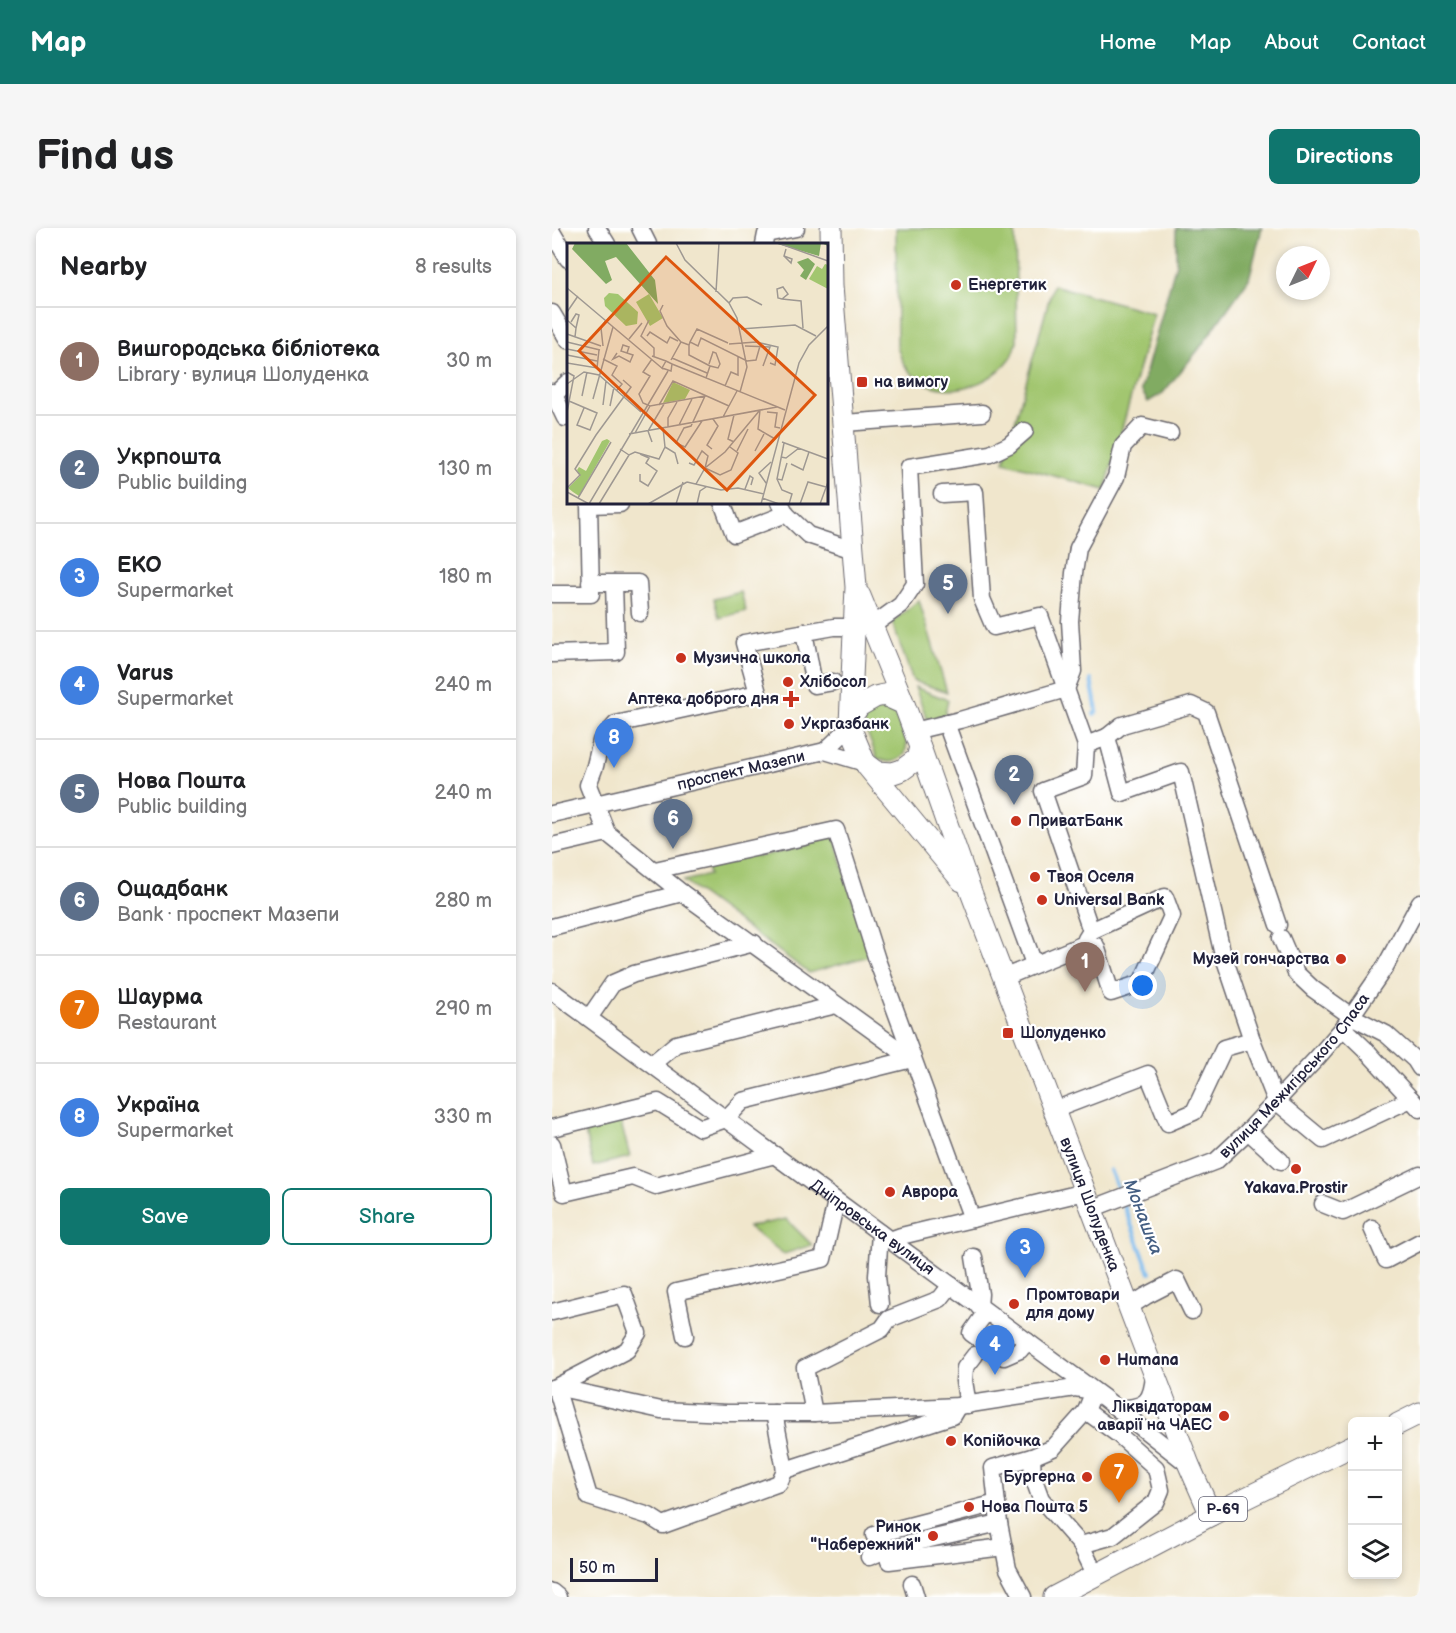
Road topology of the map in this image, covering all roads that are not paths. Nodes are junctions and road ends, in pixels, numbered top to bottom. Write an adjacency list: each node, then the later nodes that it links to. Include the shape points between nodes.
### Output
1 (597, 228): 6 (street)
2 (640, 228): 7 (street)
3 (796, 228): 8 (street, via 766,234)
4 (831, 228): 10 (main road)
5 (552, 232): 9 (street)
6 (606, 243)
7 (648, 243)
8 (764, 243)
9 (567, 257)
10 (829, 286): 17 (main road)
11 (552, 313): 12 (street)
12 (567, 338)
13 (567, 383): 14 (street)
14 (553, 393): 16 (street)
15 (982, 413): 17 (street)
16 (562, 420)
17 (844, 423): 24 (main road)
18 (1025, 431): 29 (street, via 990,454 909,467 915,584 901,605)
19 (1170, 433): 33 (street, via 1142,426 1123,446 1116,477 1078,548 1070,621 1072,671)
20 (942, 494): 33 (street, via 975,492 982,599 994,627 1040,616)
21 (620, 504): 25 (street, via 589,506)
22 (723, 504): 23 (street, via 734,534)
23 (783, 508): 24 (street, via 808,535)
24 (852, 550): 29 (main road)
25 (590, 583): 26 (street); 27 (street, via 591,594)
26 (614, 583): 28 (street, via 638,583); 31 (street, via 616,652)
27 (552, 594)
28 (640, 613)
29 (864, 627): 30 (street); 34 (main road); 36 (main road)
30 (804, 632): 32 (street, via 814,685); 42 (street, via 744,643 758,693 616,724 601,741 588,784)
31 (552, 654)
32 (833, 682)
33 (1066, 688): 35 (street); 39 (street)
34 (904, 704): 36 (main road, via 884,695 875,697 859,706); 38 (main road)
35 (946, 723): 38 (street); 54 (street)
36 (850, 725): 40 (street, проспект Мазепи); 41 (main road)
37 (1107, 737): 39 (street); 59 (street, via 1122,725 1191,705 1206,712 1296,973); 60 (street, via 1122,794 1181,772 1222,951)
38 (917, 739): 41 (main road, via 917,759 902,770 877,772); 47 (main road, вулиця Шолуденка)
39 (1086, 745): 52 (street, via 1084,776 1043,791)
40 (825, 752): 41 (street, проспект Мазепи); 42 (street, проспект Мазепи)
41 (866, 764): 47 (main road, вулиця Шолуденка)
42 (595, 804): 43 (street, проспект Мазепи); 44 (street)
43 (552, 814)
44 (607, 833): 45 (street); 46 (street)
45 (552, 846)
46 (655, 870): 48 (street); 61 (street, via 836,830)
47 (971, 892): 55 (main road, вулиця Шолуденка)
48 (681, 893): 51 (street); 53 (street)
49 (1420, 902): 50 (street, вулиця Межигірського Спаса)
50 (1414, 925): 59 (street, вулиця Межигірського Спаса)
51 (552, 927)
52 (1087, 938): 52 (street, via 1096,946 1111,993 1141,983 1172,916 1165,897); 54 (street)
53 (754, 943): 57 (street); 58 (street, via 624,978 613,983)
54 (1034, 964): 55 (street)
55 (1003, 978): 66 (main road, вулиця Шолуденка)
56 (554, 997): 58 (street, Дніпровська вулиця)
57 (836, 1005): 61 (street); 62 (street, via 676,1044)
58 (589, 1018): 62 (street, Дніпровська вулиця)
59 (1347, 1022): 63 (street, via 1386,1034); 64 (street, вулиця Межигірського Спаса); 65 (street, via 1366,1050)
60 (1252, 1040): 64 (street); 66 (street, via 1224,1048 1194,1112 1168,1123 1148,1074)
61 (912, 1059): 67 (street, via 743,1101); 77 (street)
62 (652, 1064): 67 (street, Дніпровська вулиця)
63 (1420, 1068)
64 (1276, 1101): 65 (street, via 1323,1140); 69 (street, вулиця Межигірського Спаса)
65 (1415, 1104)
66 (1054, 1110): 74 (main road, вулиця Шолуденка)
67 (726, 1119): 68 (street, via 700,1128 658,1102); 71 (street, Дніпровська вулиця)
68 (552, 1128)
69 (1248, 1131): 72 (street); 74 (street, вулиця Межигірського Спаса, via 1216,1161 1118,1198)
70 (552, 1143): 71 (street, via 564,1193 633,1177 656,1186)
71 (775, 1155): 75 (street, Дніпровська вулиця)
72 (1281, 1161)
73 (1420, 1175): 76 (street, via 1343,1212)
74 (1088, 1200): 77 (street, вулиця Межигірського Спаса); 84 (main road, вулиця Шолуденка)
75 (837, 1201): 79 (street, Дніпровська вулиця); 89 (street, via 823,1259 676,1292)
76 (1323, 1204)
77 (972, 1219): 79 (street, вулиця Межигірського Спаса)
78 (1372, 1228): 80 (street, via 1386,1260)
79 (885, 1237): 82 (street, Дніпровська вулиця); 83 (street, via 877,1276)
80 (1420, 1242)
81 (975, 1257): 85 (street)
82 (951, 1285): 85 (street, Дніпровська вулиця); 100 (street, via 940,1299 889,1319 882,1329 805,1368)
83 (880, 1304)
84 (1129, 1307): 86 (street, via 1177,1280); 93 (main road, вулиця Шолуденка)
85 (983, 1309): 88 (street); 90 (street, Дніпровська вулиця)
86 (1192, 1311)
87 (552, 1312): 94 (street, via 624,1294 638,1333 627,1350)
88 (971, 1333): 91 (street); 92 (street)
89 (685, 1336)
90 (1027, 1341): 91 (street, via 1020,1350 1004,1357); 95 (street, Дніпровська вулиця)
91 (997, 1352): 92 (street)
92 (975, 1355): 96 (street, via 965,1368)
93 (1154, 1374): 97 (street, via 1153,1393 1145,1404); 105 (main road, вулиця Шолуденка)
94 (554, 1387): 99 (street, via 662,1410); 106 (street, via 589,1497 648,1516 663,1525 779,1484)
95 (1094, 1391): 96 (street, via 1075,1388); 97 (street, Дніпровська вулиця); 98 (street)
96 (963, 1405): 100 (street); 106 (street, via 952,1416)
97 (1118, 1409): 105 (street, Дніпровська вулиця)
98 (1086, 1411): 104 (street, via 1053,1448); 111 (street, via 1156,1468 1161,1490 1156,1502 1113,1536)
99 (774, 1413): 100 (street); 106 (street)
100 (814, 1413)
101 (1420, 1413): 102 (main road)
102 (1402, 1422)
103 (1348, 1448): 108 (main road, Р-69)
104 (1032, 1457): 107 (street, via 993,1468); 111 (street, via 1033,1477 1041,1499)
105 (1189, 1465): 108 (main road, вулиця Шолуденка)
106 (785, 1470)
107 (997, 1503): 109 (street); 110 (street)
108 (1211, 1515): 115 (main road, Р-69)
109 (999, 1523): 112 (street); 113 (street)
110 (874, 1535)
111 (1082, 1545): 115 (street)
112 (1004, 1547): 113 (street, via 889,1561); 118 (street, via 1008,1569)
113 (887, 1550): 114 (street)
114 (869, 1557)
115 (1096, 1576): 119 (main road, Р-69)
116 (552, 1592): 117 (street)
117 (558, 1597)
118 (1023, 1597)
119 (1054, 1597)

